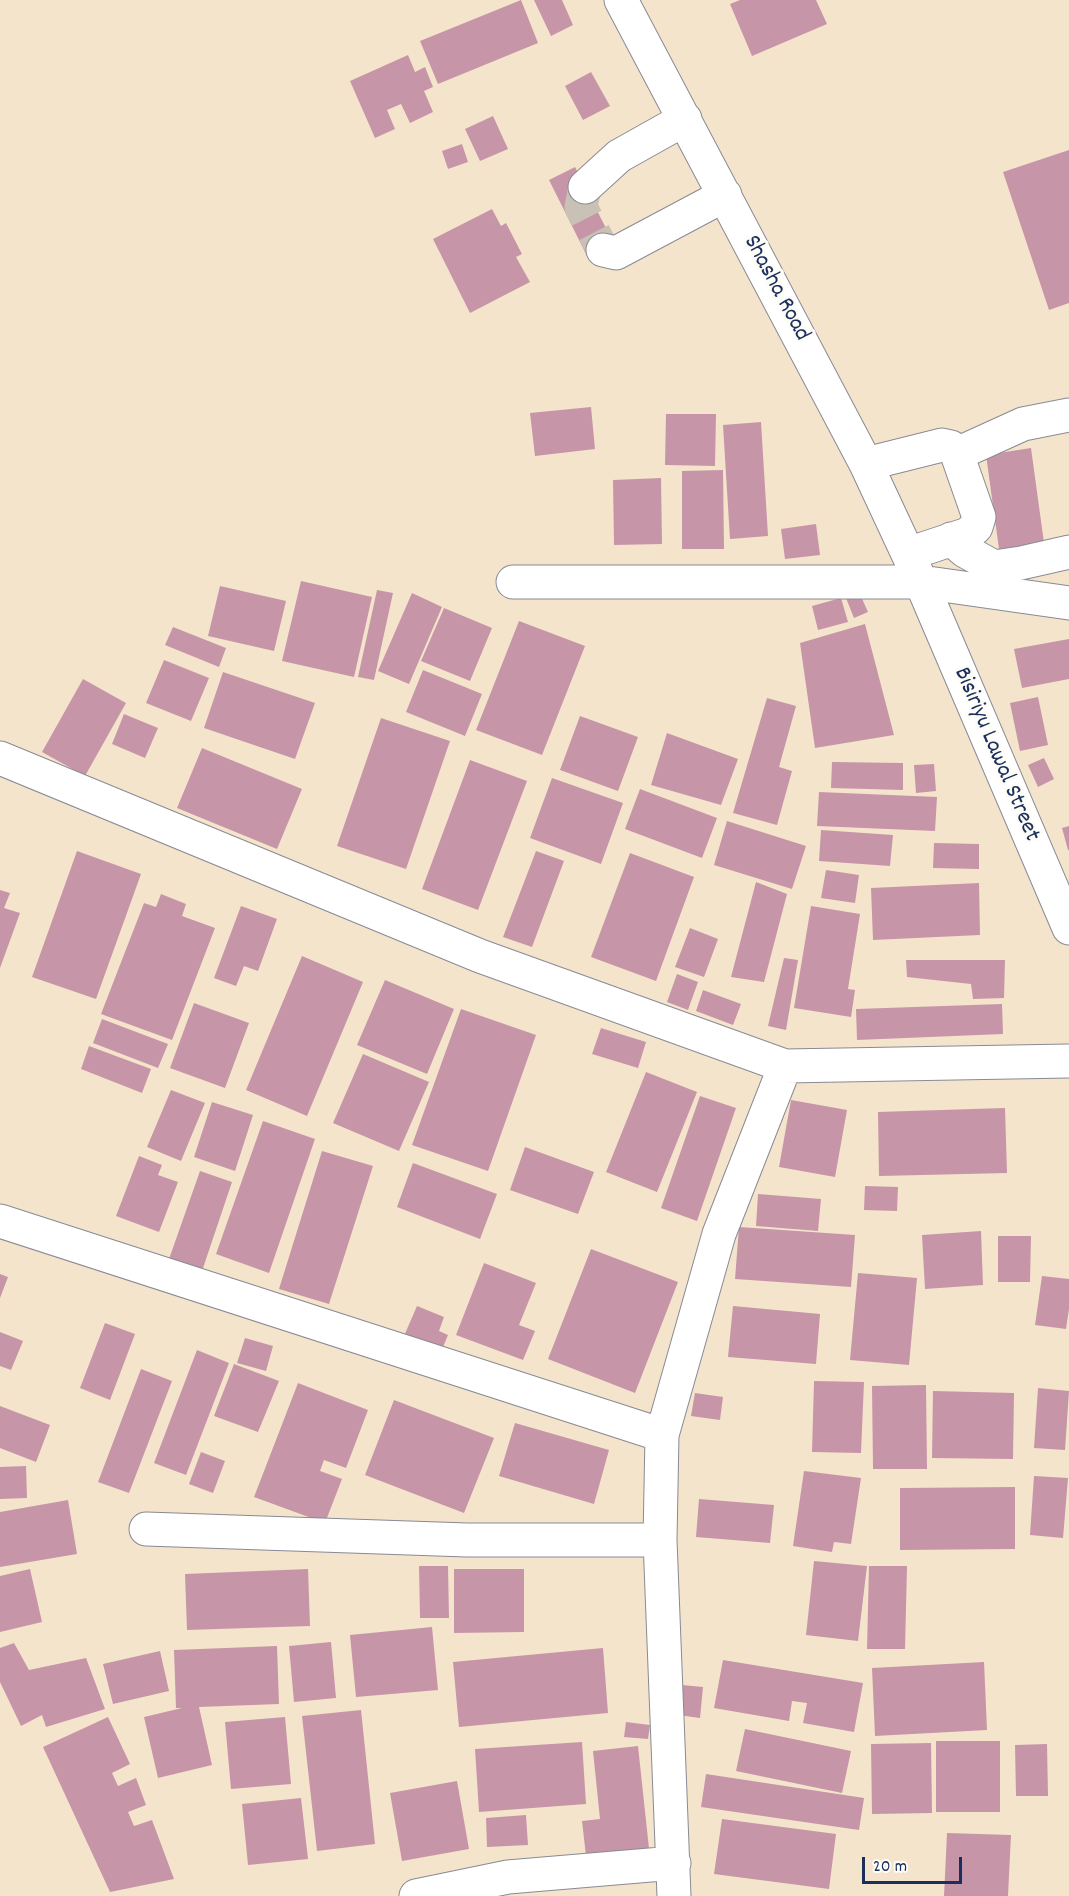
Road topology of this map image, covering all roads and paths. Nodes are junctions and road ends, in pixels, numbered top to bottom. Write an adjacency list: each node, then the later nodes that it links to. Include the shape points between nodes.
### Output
1 (621, 0): 2 (street, Shasha Road)
2 (684, 119): 3 (street, via 619,156); 4 (street, Shasha Road)
3 (585, 187)
4 (725, 195): 5 (street, via 616,253); 8 (street, Shasha Road)
5 (603, 250)
6 (1069, 415): 7 (street, via 1023,424)
7 (957, 454): 8 (street, via 942,445); 9 (street, via 979,517 968,534)
8 (866, 464): 11 (street, Shasha Road)
9 (951, 539): 10 (street, via 994,567); 11 (street)
10 (1069, 552)
11 (915, 568): 12 (street); 13 (street); 15 (street, Bisiriyu Lawal Street)
12 (513, 582)
13 (1069, 603)
14 (0, 758): 17 (street, via 480,956)
15 (1069, 928)
16 (1069, 1061): 17 (street)
17 (785, 1066): 19 (street, via 719,1234)
18 (0, 1221): 19 (street)
19 (662, 1435): 21 (street)
20 (146, 1529): 21 (street, via 467,1540)
21 (660, 1540): 22 (street)
22 (674, 1863): 23 (street, via 508,1877); 24 (street)
23 (416, 1896)
24 (674, 1896)

